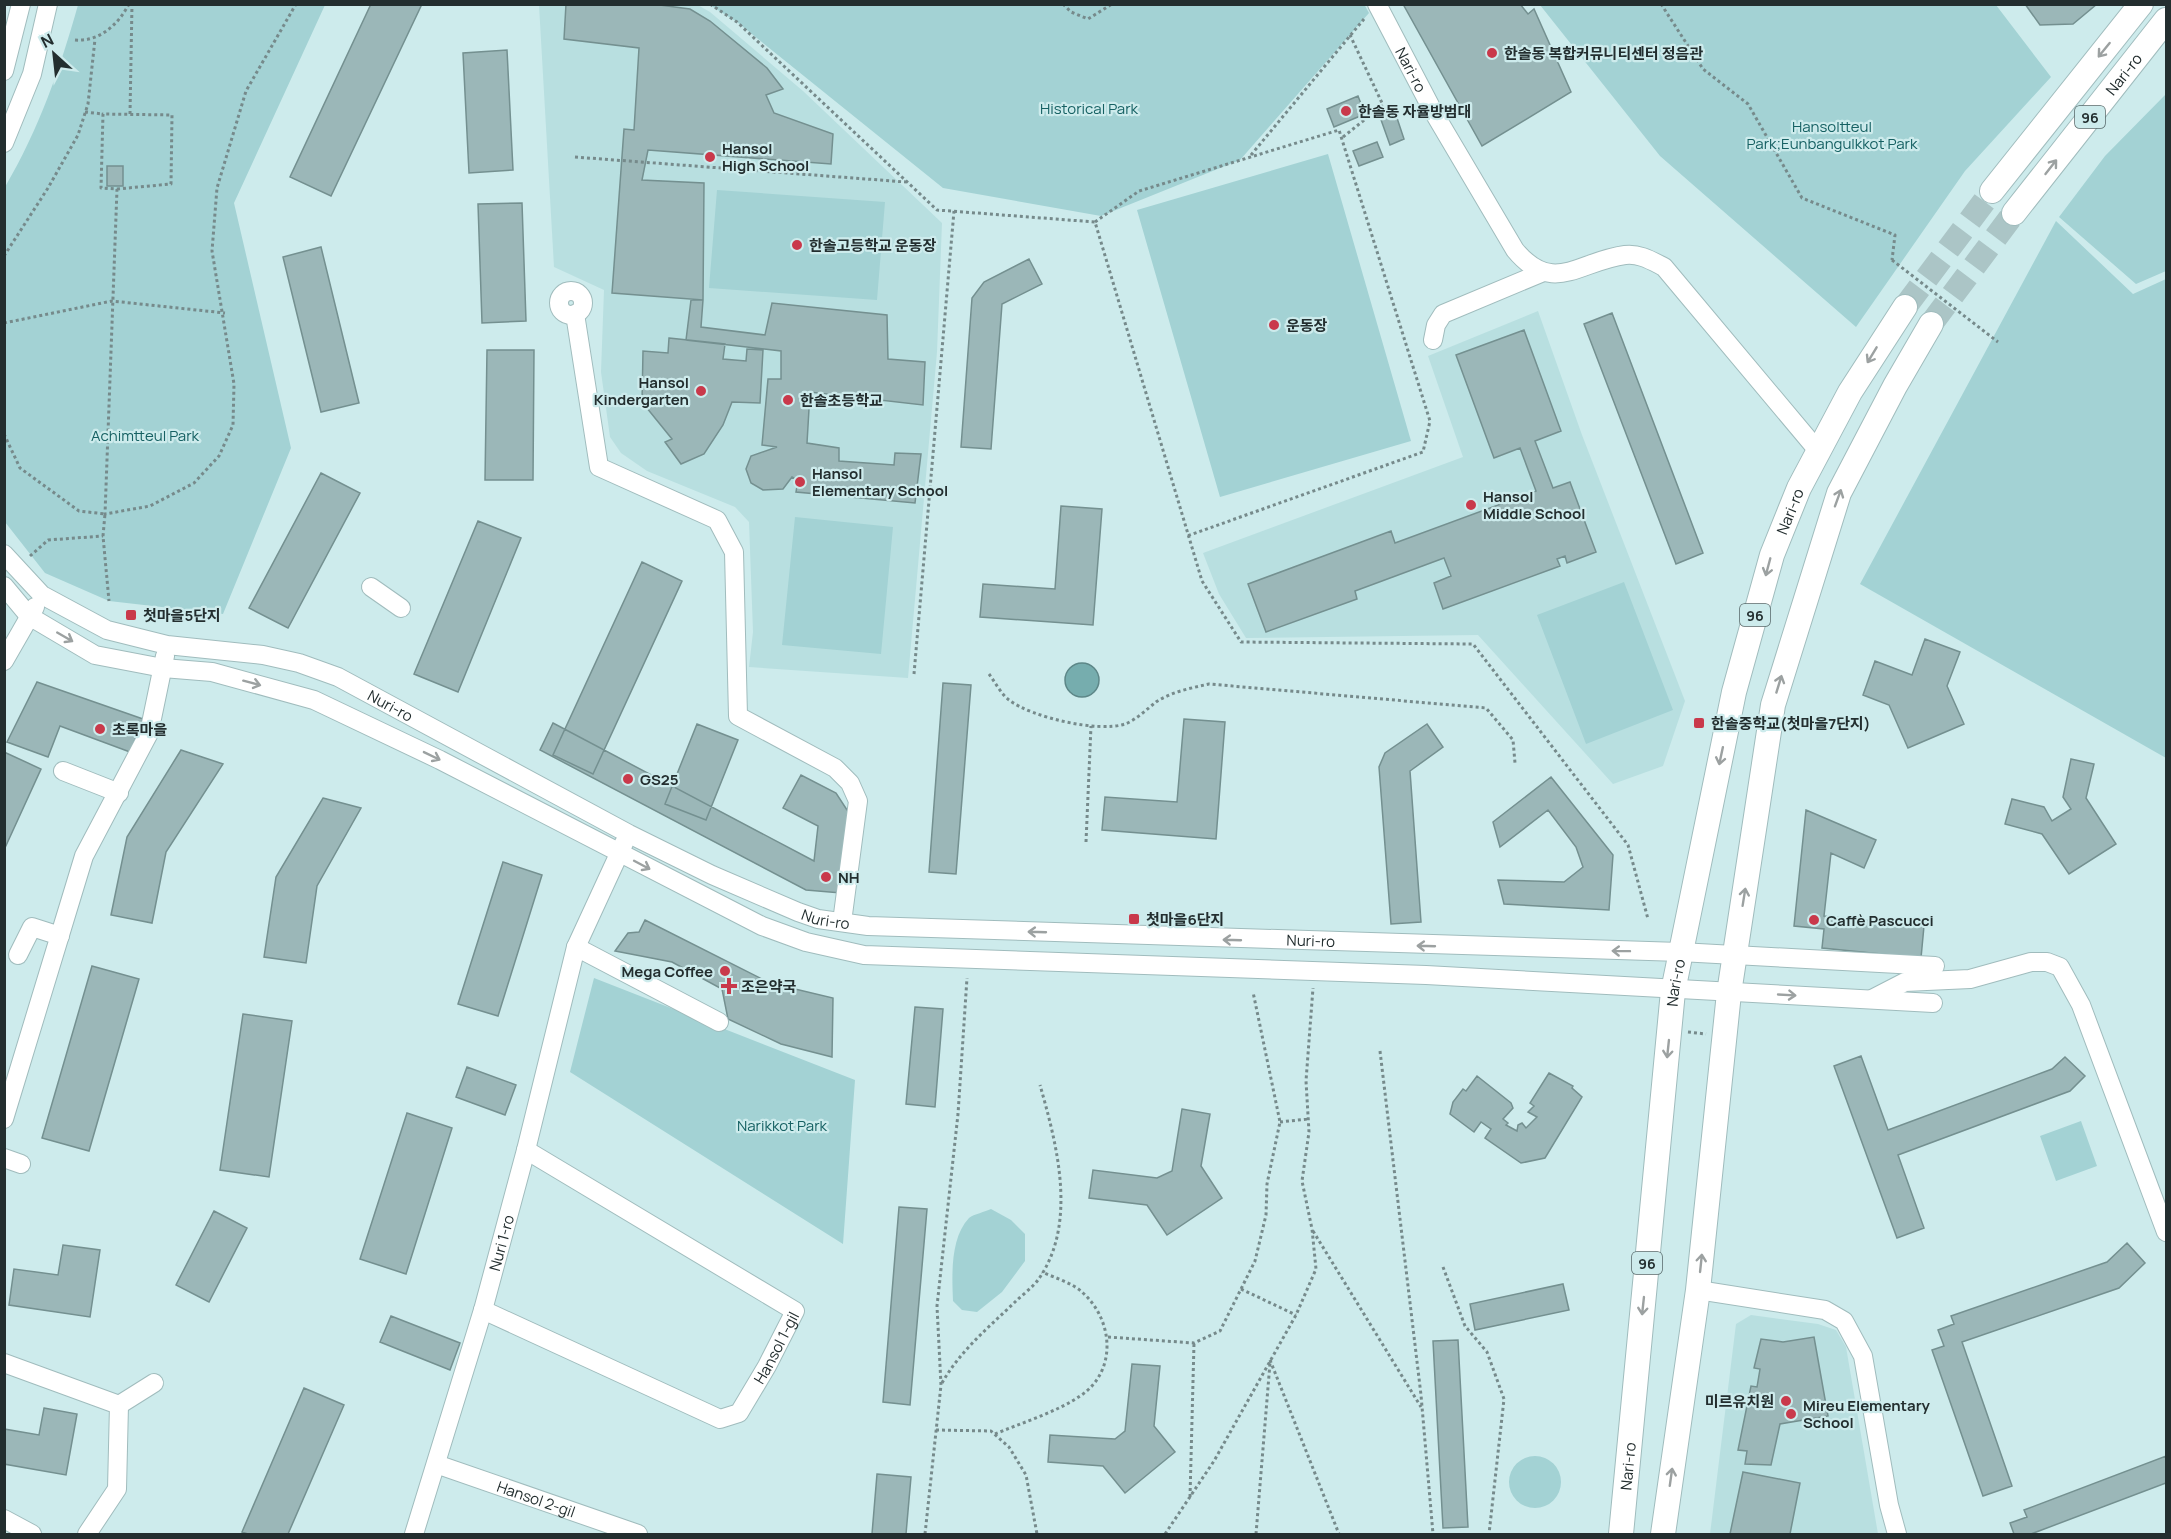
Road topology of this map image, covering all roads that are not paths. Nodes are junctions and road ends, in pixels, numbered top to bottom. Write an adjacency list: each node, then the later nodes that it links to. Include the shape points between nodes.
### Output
1 (21, 4): 6 (street)
2 (48, 4): 7 (street, via 32,74)
3 (2141, 4): 8 (main road, 96, one-way to 8)
4 (1373, 9): 10 (street, Nari-ro, via 1515,250)
5 (2166, 20): 9 (main road, Nari-ro / 96, one-way to 5)
6 (4, 71)
7 (4, 143)
8 (1992, 191)
9 (2014, 213)
10 (1541, 273): 14 (street, via 1443,314); 15 (street, via 1560,274 1626,255 1647,258 1664,267)
11 (1905, 307): 15 (main road, Nari-ro / 96, one-way to 15, via 1850,392)
12 (575, 314): 29 (street, via 599,467 717,520 734,552 738,716 835,768 850,783 858,801)
13 (1931, 324): 33 (main road, one-way to 13, via 1773,705 1812,578 1839,493)
14 (1433, 340)
15 (1819, 452): 32 (main road, Nari-ro / 96, one-way to 32, via 1799,488 1772,555 1734,692)
16 (4, 555): 19 (street, Nuri-ro)
17 (4, 586): 21 (street, Nuri-ro)
18 (371, 587): 20 (street)
19 (42, 595): 21 (street); 22 (street, Nuri-ro, via 106,630)
20 (400, 608)
21 (29, 616): 23 (street); 24 (street, Nuri-ro, one-way to 24, via 95,655)
22 (167, 645): 24 (street); 27 (street, Nuri-ro, via 263,656 338,677)
23 (4, 661)
24 (163, 668): 26 (street, via 149,733); 28 (street, Nuri-ro, one-way to 28, via 212,672 314,700)
25 (63, 771): 26 (street)
26 (119, 793): 30 (street, via 84,856)
27 (629, 834): 28 (street, Nuri 1-ro); 29 (street, Nuri-ro, via 768,902)
28 (619, 853): 31 (street, Nuri 1-ro); 38 (street, Nuri-ro, one-way to 38, via 762,927 864,955 1424,975)
29 (842, 922): 32 (street, Nuri-ro, one-way to 29, via 1205,939)
30 (60, 936): 34 (street, via 32,927); 43 (street)
31 (576, 947): 42 (street); 44 (street, Nuri 1-ro)
32 (1680, 952): 33 (street, Nuri-ro); 38 (main road, Nari-ro / 96)
33 (1735, 954): 35 (street, Nuri-ro); 39 (main road)
34 (18, 955)
35 (1870, 963): 36 (street, Nuri-ro); 37 (street)
36 (1935, 966)
37 (1905, 982): 40 (street); 45 (street, via 1970,980 2031,962 2060,967 2080,1005)
38 (1673, 991): 39 (street, Nuri-ro); 57 (main road, Nari-ro / 96, one-way to 57)
39 (1728, 993): 40 (street, Nuri-ro, one-way to 40); 46 (main road, one-way to 39)
40 (1872, 1000): 41 (street, Nuri-ro)
41 (1933, 1003)
42 (719, 1022)
43 (4, 1119)
44 (526, 1150): 47 (street, Nuri 1-ro); 47 (street, Hansol 1-gil, via 795,1311 739,1413 720,1419)
45 (2166, 1232)
46 (1698, 1290): 58 (main road, one-way to 46); 59 (street, via 1825,1310 1844,1322 1863,1356)
47 (483, 1310): 51 (street, Nuri 1-ro)
48 (4, 1363): 50 (street)
49 (154, 1383): 50 (street)
50 (119, 1405): 54 (street, via 117,1489)
51 (436, 1464): 55 (street, Nuri 1-ro); 56 (street, Hansol 2-gil)
52 (4, 1519): 53 (street)
53 (32, 1534)
54 (87, 1534)
55 (414, 1534)
56 (638, 1534)
57 (1621, 1534)
58 (1663, 1534)
59 (1897, 1534)

